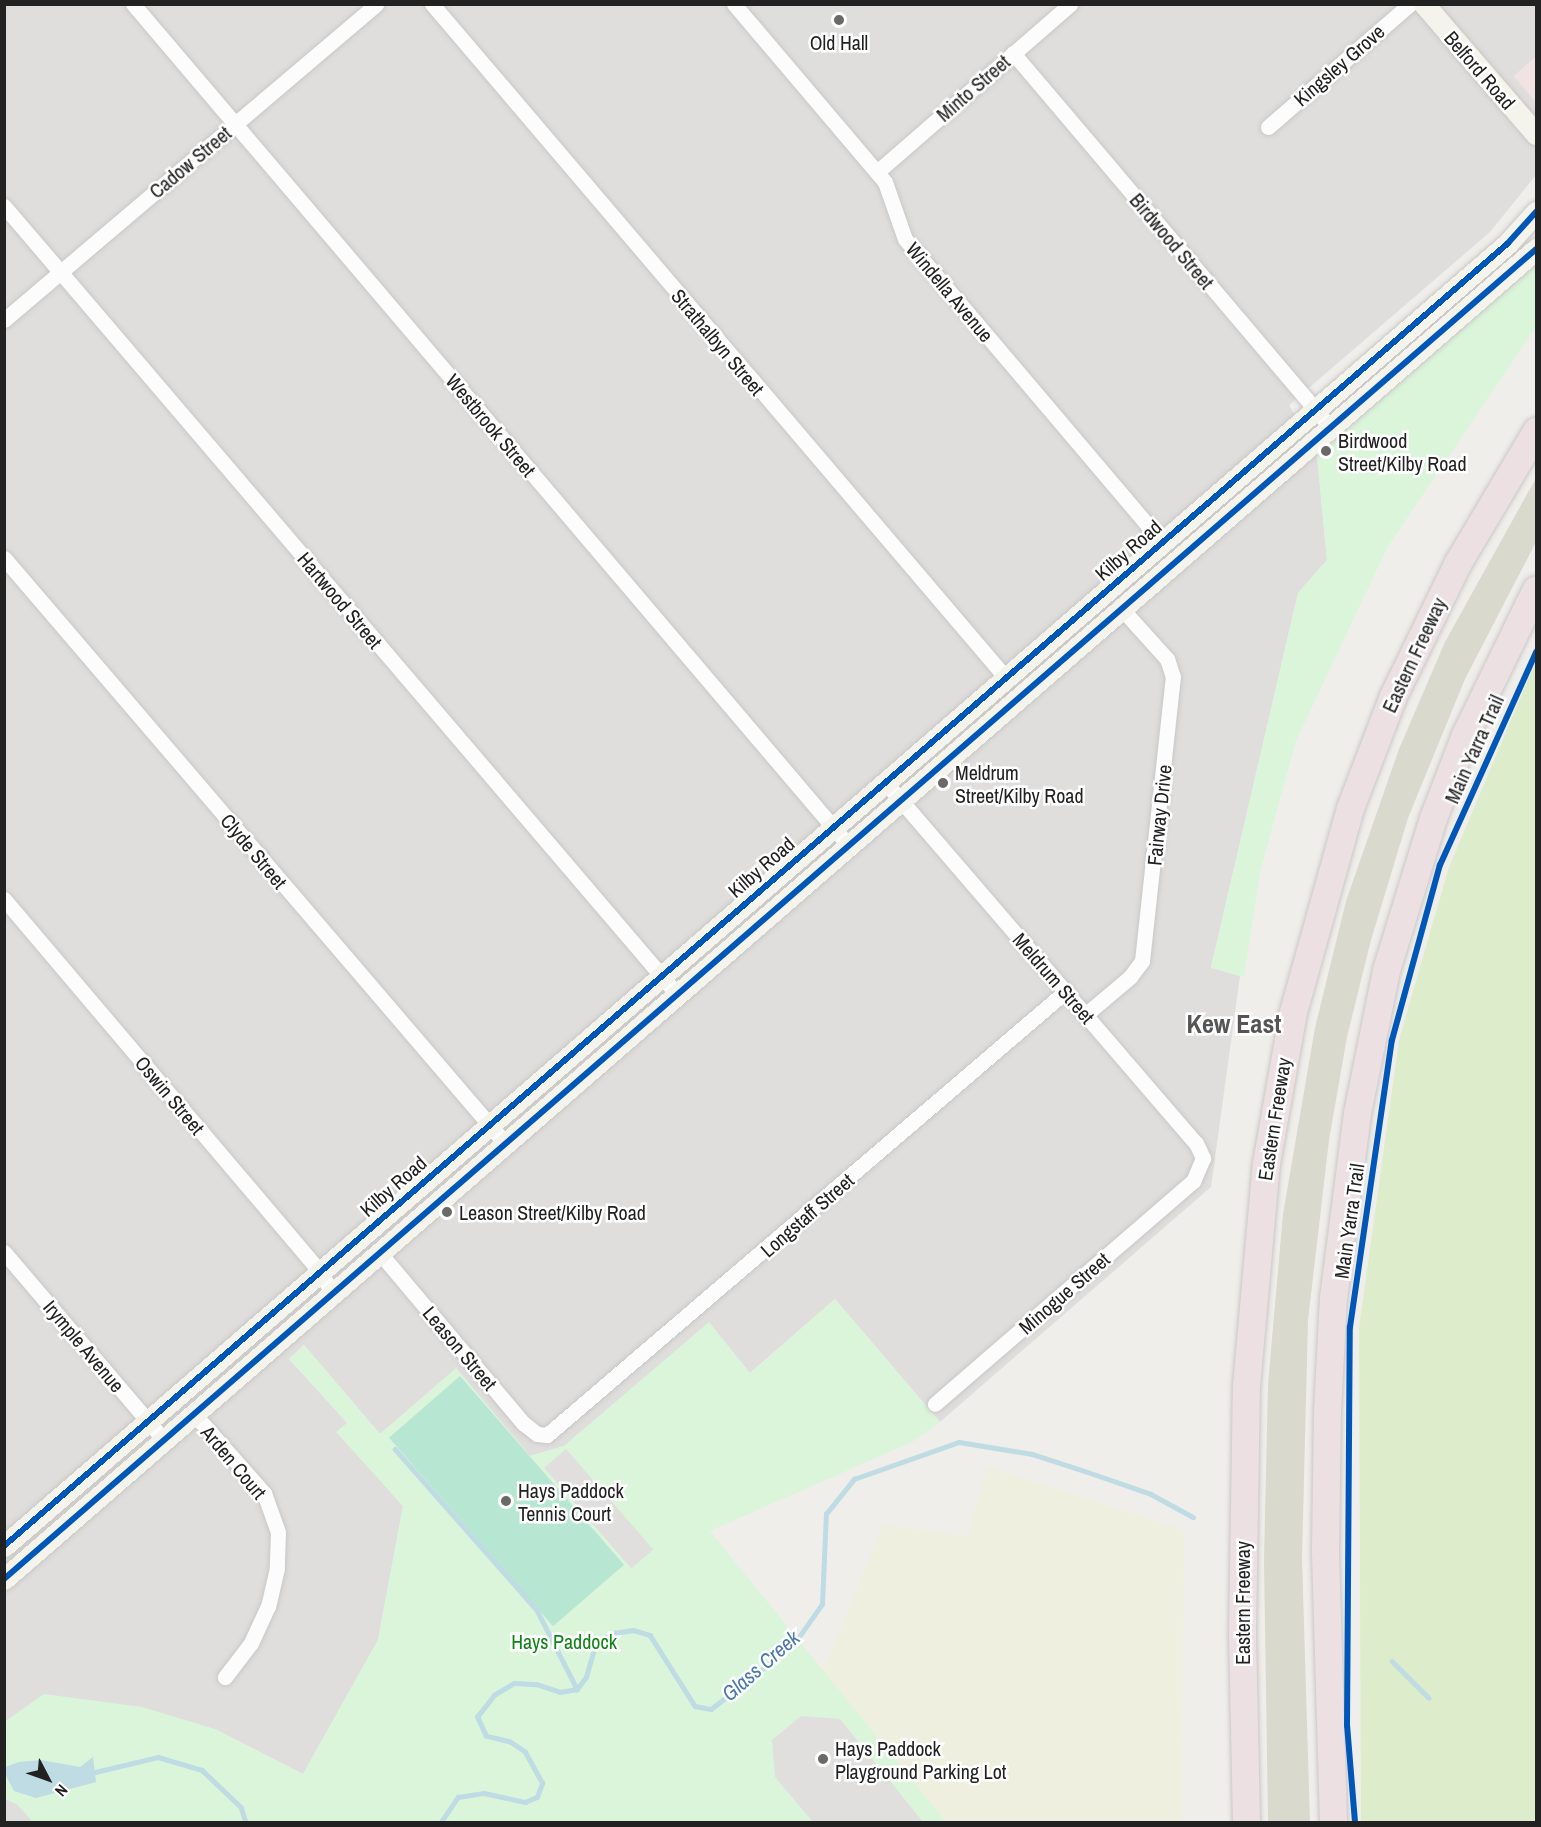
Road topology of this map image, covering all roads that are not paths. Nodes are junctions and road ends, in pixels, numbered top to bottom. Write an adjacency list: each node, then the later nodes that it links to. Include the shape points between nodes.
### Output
1 (133, 4): 9 (street, Westbrook Street)
2 (376, 4): 9 (street, Cadow Street)
3 (432, 4): 25 (street, Strathalbyn Street)
4 (1070, 4): 8 (street, Minto Street)
5 (1410, 4): 10 (street, Kingsley Grove)
6 (1424, 4): 11 (street, Belford Road)
7 (735, 5): 12 (street, Windella Avenue)
8 (1013, 53): 12 (street, Minto Street); 18 (street, Birdwood Street)
9 (235, 124): 16 (street, Cadow Street); 28 (street, Westbrook Street)
10 (1268, 126)
11 (1536, 134)
12 (877, 172): 21 (street, Windella Avenue, via 890,190 905,239)
13 (4, 206): 16 (street, Hartwood Street)
14 (1536, 212): 18 (street, Kilby Road, via 1508,243)
15 (1536, 249): 19 (street, Kilby Road)
16 (61, 272): 17 (street, Cadow Street); 31 (street, Hartwood Street)
17 (4, 320)
18 (1315, 410): 19 (street, Birdwood Street); 21 (street, Kilby Road)
19 (1331, 428): 24 (street, Kilby Road)
20 (1536, 431): 50 (highway, Eastern Freeway, via 1457,564 1393,696 1343,829 1293,1012 1266,1163 1247,1363 1242,1559)
21 (1162, 542): 25 (street, Kilby Road)
22 (4, 558): 35 (street, Clyde Street)
23 (1536, 589): 51 (highway, via 1465,735 1433,818 1386,970 1359,1102 1333,1298 1327,1411 1324,1551)
24 (1122, 609): 27 (street, Kilby Road); 34 (street, Fairway Drive, via 1167,659 1173,677 1142,961)
25 (1006, 678): 26 (street, Kilby Road)
26 (885, 782): 27 (street, Meldrum Street); 28 (street, Kilby Road)
27 (902, 799): 29 (street, Kilby Road); 32 (street, Meldrum Street)
28 (833, 826): 29 (street, Westbrook Street); 31 (street, Kilby Road)
29 (849, 846): 33 (street, Kilby Road)
30 (4, 899): 40 (street, Oswin Street)
31 (660, 976): 33 (street, Hartwood Street); 35 (street, Kilby Road)
32 (1066, 991): 34 (street, Meldrum Street); 45 (street, Longstaff Street)
33 (677, 994): 36 (street, Kilby Road)
34 (1085, 1015): 37 (street, Meldrum Street, via 1196,1143 1203,1166)
35 (488, 1125): 36 (street, Clyde Street); 40 (street, Kilby Road)
36 (505, 1143): 39 (street, Kilby Road)
37 (1193, 1181): 42 (street, Minogue Street)
38 (4, 1252): 44 (street, Irymple Avenue)
39 (379, 1252): 41 (street, Kilby Road); 45 (street, Leason Street, via 523,1423 537,1434)
40 (320, 1271): 41 (street, Oswin Street); 44 (street, Kilby Road)
41 (332, 1293): 43 (street, Kilby Road)
42 (935, 1404)
43 (194, 1414): 46 (street, Kilby Road); 49 (street, Arden Court, via 264,1493 278,1532 277,1568 268,1606 250,1643)
44 (148, 1421): 46 (street, Irymple Avenue); 47 (street, Kilby Road)
45 (547, 1436)
46 (164, 1440): 48 (street, Kilby Road)
47 (4, 1546)
48 (4, 1579)
49 (225, 1677)
50 (1246, 1822)
51 (1333, 1822)

